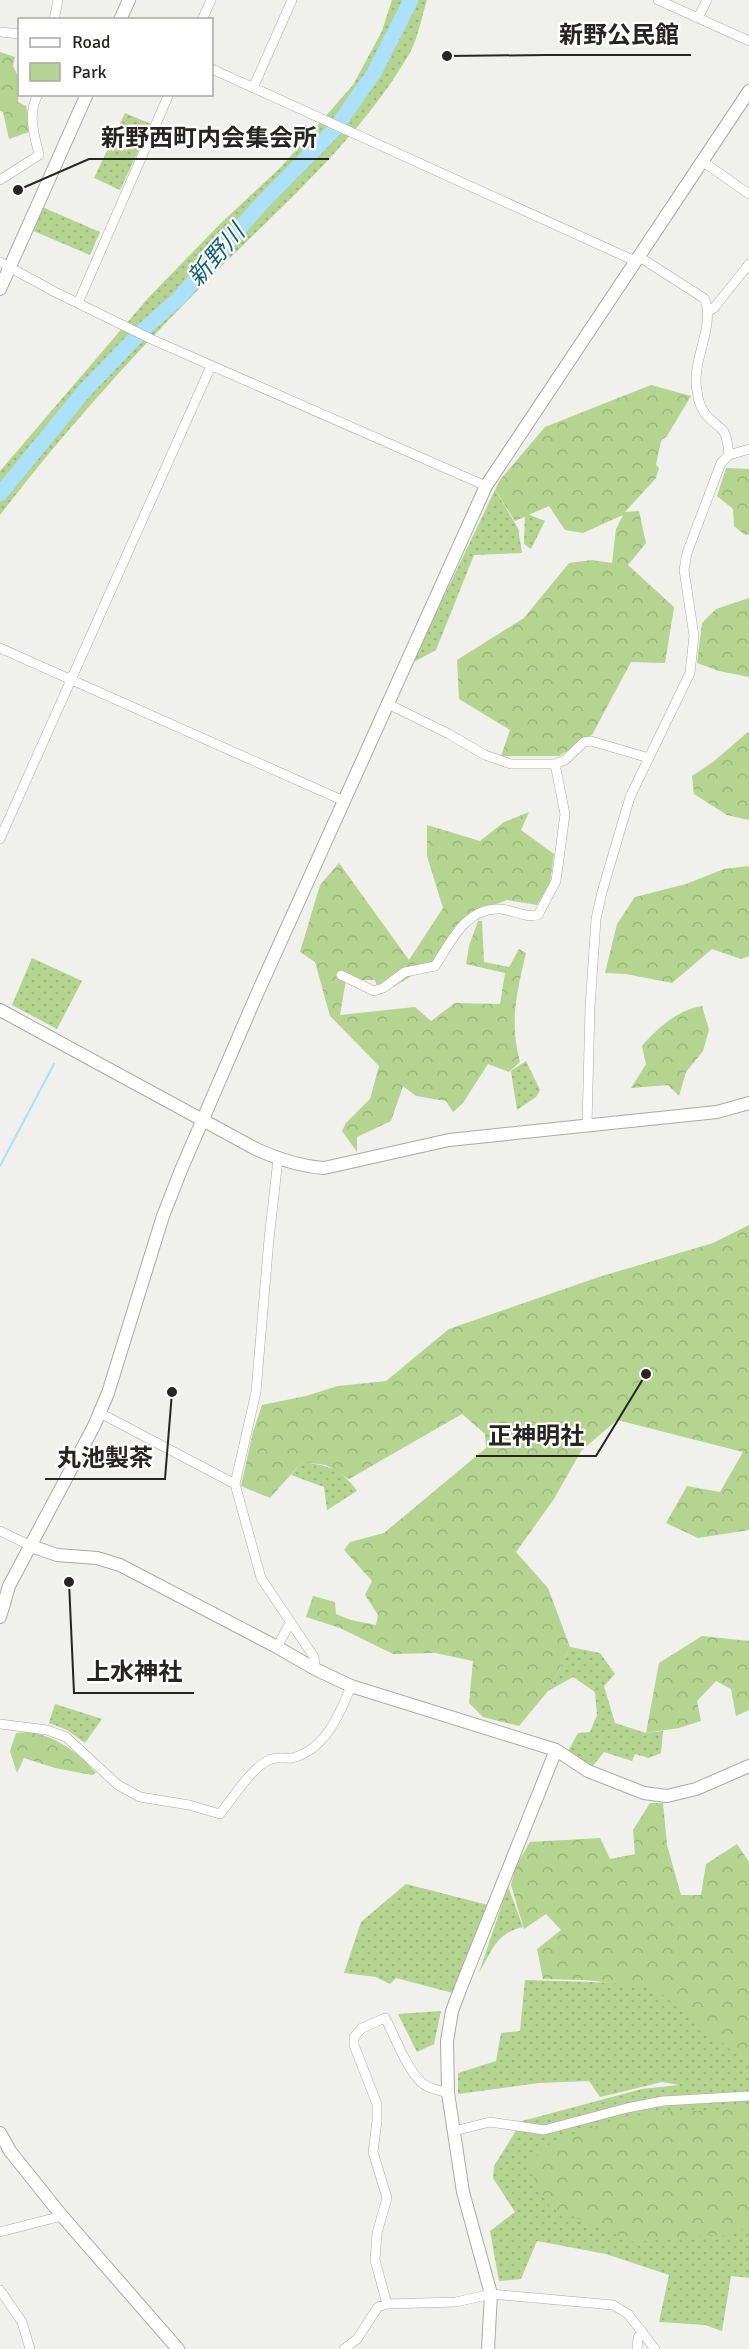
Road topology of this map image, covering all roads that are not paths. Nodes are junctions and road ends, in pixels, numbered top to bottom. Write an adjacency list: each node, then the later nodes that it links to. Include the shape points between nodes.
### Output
1 (58, 0): 7 (street)
2 (129, 0): 8 (street)
3 (211, 0): 9 (street)
4 (292, 0): 15 (street)
5 (658, 0): 10 (street)
6 (707, 0): 10 (street)
7 (54, 18)
8 (121, 18)
9 (203, 18)
10 (698, 18): 13 (street)
11 (0, 32): 12 (street)
12 (18, 34)
13 (749, 41)
14 (213, 69): 15 (street)
15 (253, 88): 25 (street)
16 (749, 91): 22 (street)
17 (37, 96): 20 (street, via 31,120)
18 (86, 96): 21 (street)
19 (168, 96): 29 (street)
20 (39, 155): 21 (street); 23 (street)
21 (58, 159): 26 (street)
22 (702, 161): 24 (street); 25 (street)
23 (0, 180)
24 (749, 194)
25 (637, 258): 30 (street, via 705,299); 34 (street)
26 (5, 264): 28 (street); 29 (street)
27 (749, 264): 30 (street)
28 (0, 289)
29 (78, 303): 31 (street)
30 (709, 310): 33 (street, via 696,366 696,388 699,404 723,431)
31 (211, 366): 34 (street); 36 (street)
32 (749, 449): 33 (street)
33 (729, 455): 38 (street, via 687,553 684,570 694,636 690,673)
34 (486, 486): 37 (street)
35 (0, 648): 36 (street)
36 (72, 679): 40 (street); 41 (street)
37 (388, 704): 39 (street, via 485,755 511,764); 40 (street)
38 (649, 758): 39 (street, via 591,741); 46 (street, via 630,797 596,919)
39 (555, 764): 42 (street, via 566,814 556,881 538,915 500,909 483,911 457,931 435,966 405,972 374,991)
40 (344, 801): 45 (street)
41 (0, 839)
42 (341, 975)
43 (0, 1010): 45 (street)
44 (749, 1103): 46 (street, via 717,1112)
45 (202, 1120): 47 (street); 48 (street, via 163,1216)
46 (587, 1125): 47 (street, via 449,1140 324,1168)
47 (278, 1159): 49 (street, via 256,1392)
48 (100, 1413): 49 (street); 51 (street)
49 (235, 1484): 53 (street, via 261,1578)
50 (0, 1530): 51 (street)
51 (31, 1546): 52 (street, via 9,1586); 54 (street, via 57,1556 98,1558 120,1565)
52 (0, 1617)
53 (290, 1623): 54 (street); 55 (street, via 314,1657)
54 (277, 1647): 55 (street)
55 (315, 1669): 56 (street)
56 (351, 1686): 57 (street, via 327,1735 293,1758 270,1759 259,1767 220,1814 140,1797 118,1785 66,1737 47,1730); 58 (street)
57 (0, 1724)
58 (556, 1750): 59 (street, via 588,1771 655,1796 696,1789); 60 (street, via 452,2011 447,2041)
59 (749, 1766)
60 (448, 2093): 62 (street); 68 (street, via 422,2083 385,2018 362,2028 354,2037 377,2104 373,2152 387,2198 377,2233 375,2260)
61 (749, 2096): 62 (street, via 663,2101 544,2130 490,2122)
62 (454, 2131): 67 (street, via 463,2192)
63 (0, 2133): 64 (street)
64 (62, 2216): 65 (street); 71 (street)
65 (0, 2232)
66 (0, 2290): 70 (street, via 22,2322)
67 (491, 2294): 68 (street, via 456,2302); 69 (street, via 613,2305 628,2314); 73 (street)
68 (387, 2304): 72 (street, via 378,2307 357,2339)
69 (642, 2331): 74 (street); 75 (street)
70 (30, 2349)
71 (178, 2349)
72 (344, 2349)
73 (488, 2349)
74 (637, 2349)
75 (656, 2349)

